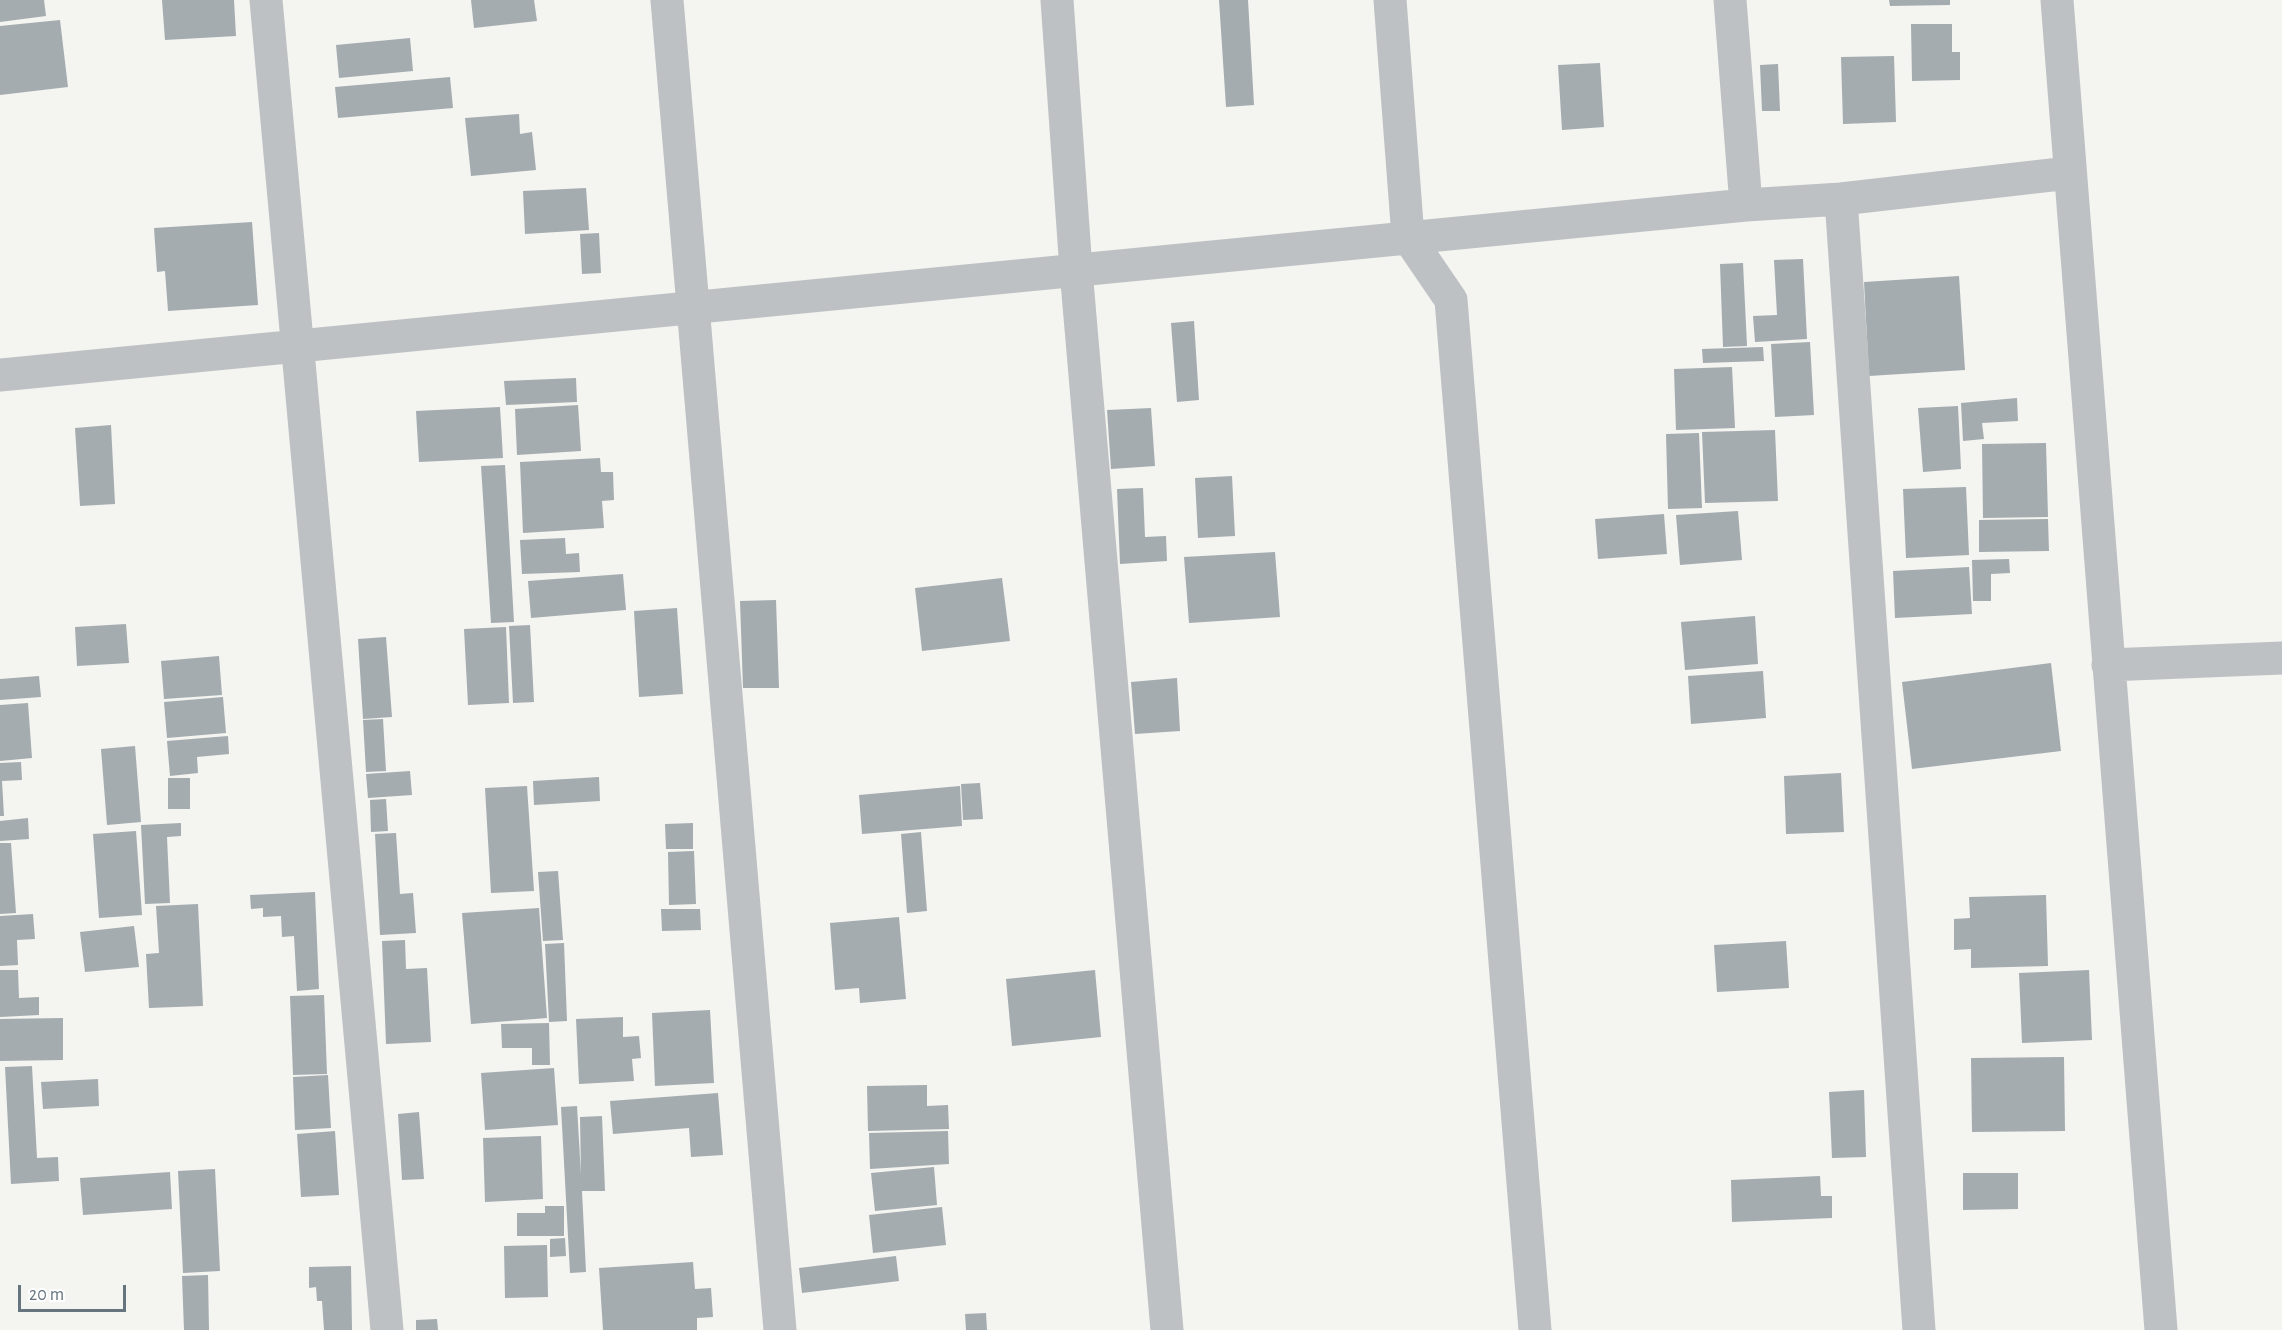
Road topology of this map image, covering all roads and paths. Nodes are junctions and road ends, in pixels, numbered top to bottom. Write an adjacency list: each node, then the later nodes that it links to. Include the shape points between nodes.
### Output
1 (266, 0): 13 (street)
2 (667, 0): 12 (street)
3 (1057, 0): 11 (street)
4 (1390, 0): 10 (street)
5 (1730, 0): 9 (street)
6 (2057, 0): 7 (street)
7 (2068, 173): 8 (street); 16 (street)
8 (1841, 199): 9 (street); 21 (street)
9 (1746, 205): 10 (street)
10 (1408, 237): 11 (street); 20 (street, via 1451,300)
11 (1076, 270): 12 (street); 19 (street)
12 (692, 307): 13 (street); 18 (street)
13 (297, 346): 14 (street); 17 (street)
14 (0, 375)
15 (2282, 658): 16 (street)
16 (2108, 665): 22 (street)
17 (387, 1330)
18 (780, 1330)
19 (1167, 1330)
20 (1535, 1330)
21 (1919, 1330)
22 (2161, 1330)

